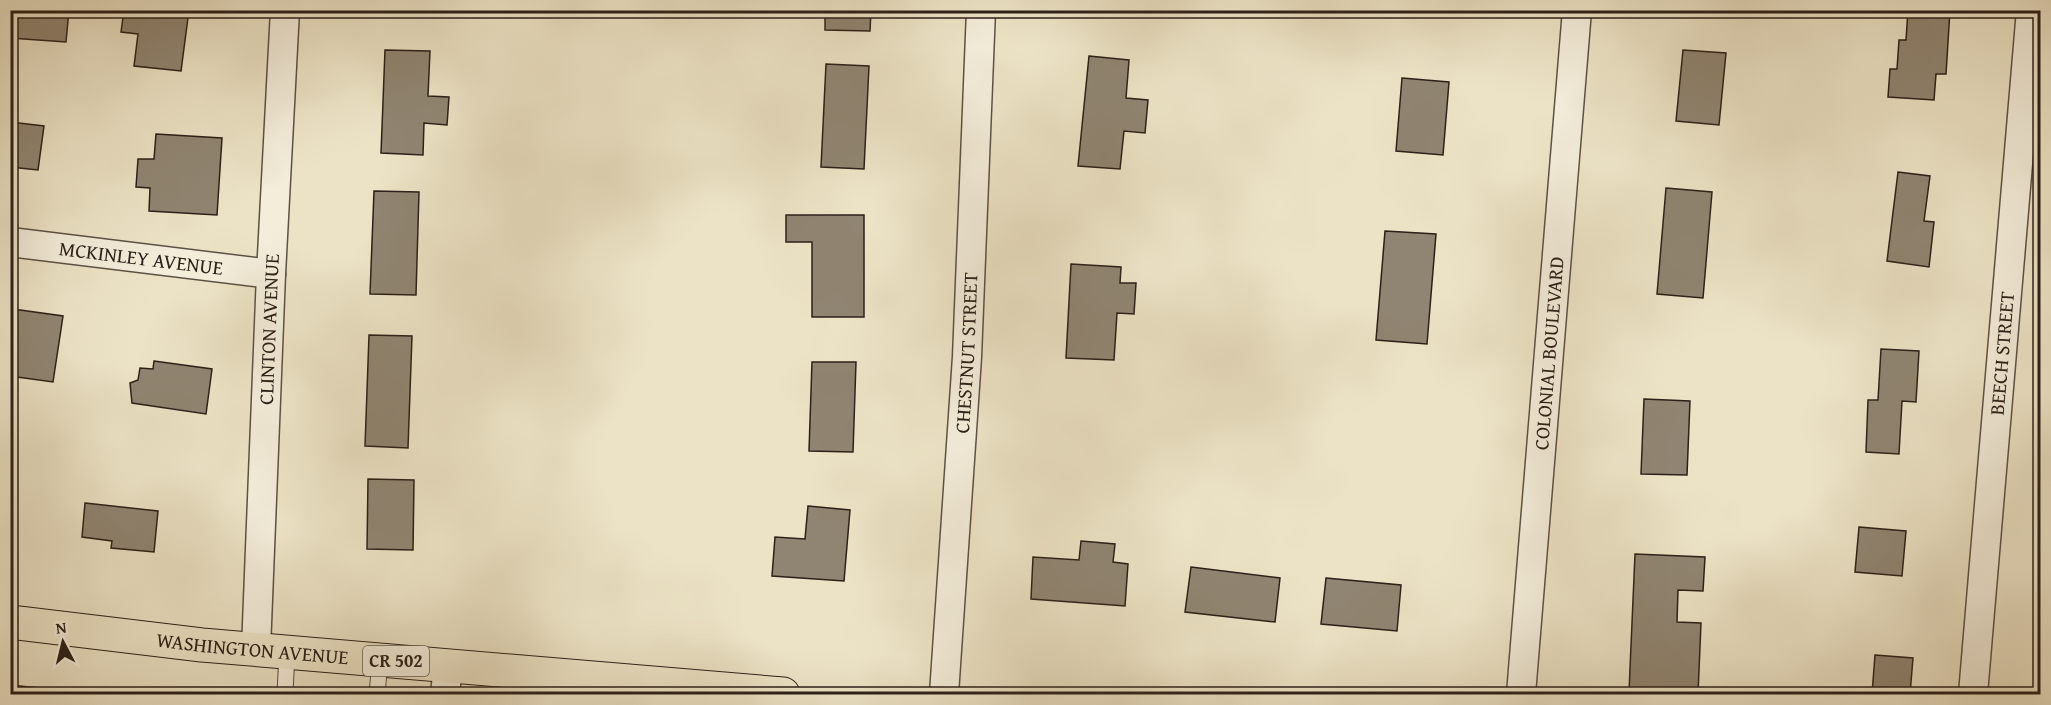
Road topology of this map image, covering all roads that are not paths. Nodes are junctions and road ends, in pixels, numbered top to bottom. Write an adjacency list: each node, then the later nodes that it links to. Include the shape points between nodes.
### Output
1 (285, 10): 7 (street, CLINTON AVENUE)
2 (981, 10): 15 (street, CHESTNUT STREET, via 967,357)
3 (1577, 10): 16 (street, COLONIAL BOULEVARD)
4 (2031, 10): 5 (street, BEECH STREET)
5 (2030, 156): 17 (street, BEECH STREET)
6 (10, 242): 7 (street, MCKINLEY AVENUE)
7 (271, 274): 9 (street, CLINTON AVENUE)
8 (10, 622): 9 (main road, WASHINGTON AVENUE / CR 502)
9 (271, 650): 10 (main road, WASHINGTON AVENUE / CR 502); 12 (lane)
10 (380, 660): 11 (main road, WASHINGTON AVENUE / CR 502); 13 (lane)
11 (446, 680): 14 (main road, WASHINGTON AVENUE / CR 502)
12 (285, 694)
13 (377, 694)
14 (783, 694)
15 (944, 694)
16 (1521, 694)
17 (1973, 694)

